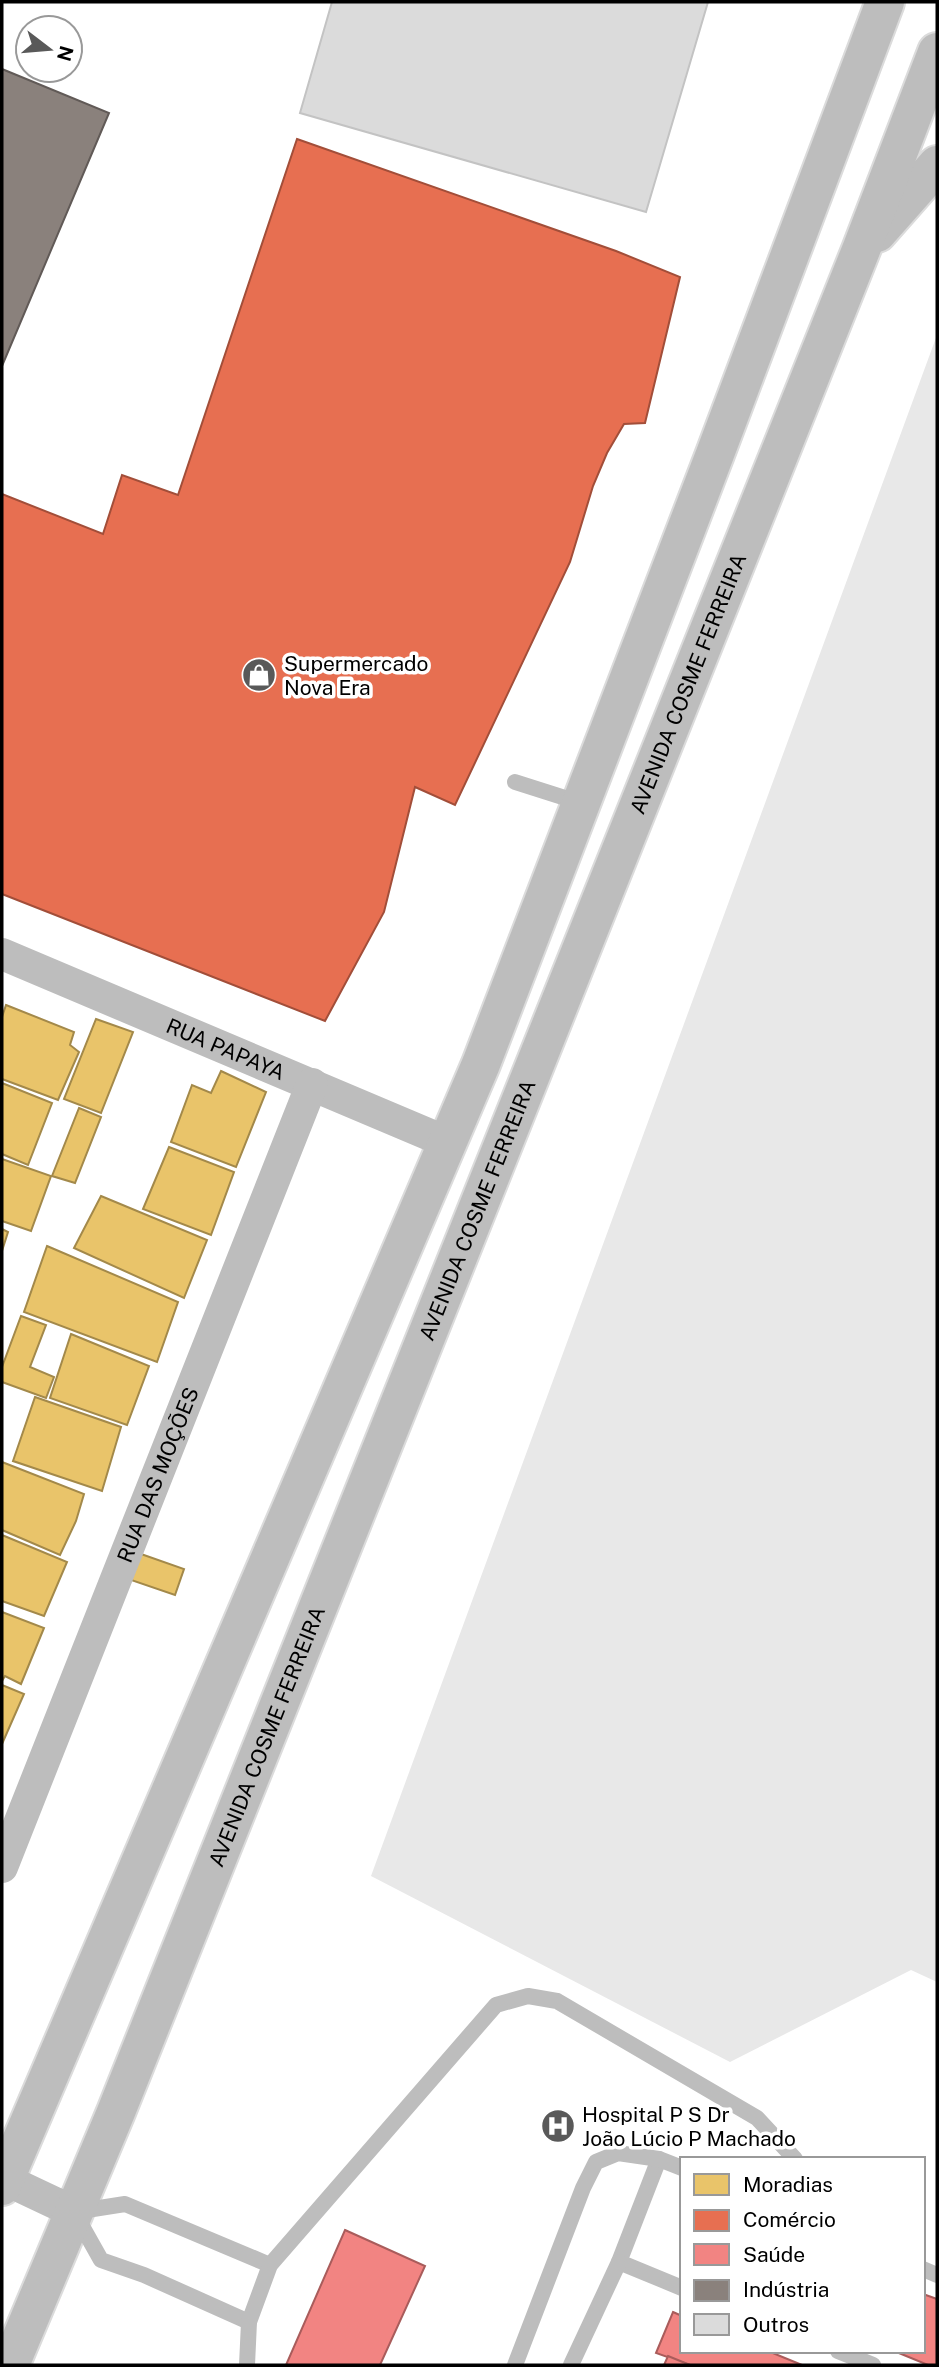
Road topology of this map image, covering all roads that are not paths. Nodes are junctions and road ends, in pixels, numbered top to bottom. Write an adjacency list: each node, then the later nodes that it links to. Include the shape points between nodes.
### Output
1 (885, 2): 6 (main road)
2 (937, 52): 4 (main road, AVENIDA COSME FERREIRA)
3 (937, 165): 4 (main road)
4 (861, 250): 15 (main road, AVENIDA COSME FERREIRA)
5 (514, 782): 6 (lane)
6 (581, 803): 9 (main road)
7 (2, 954): 8 (street, RUA PAPAYA)
8 (312, 1084): 9 (street, RUA PAPAYA); 10 (street, RUA DAS MOÇÕES)
9 (449, 1143): 14 (main road)
10 (2, 1867)
11 (793, 2157): 17 (lane, via 757,2118 557,2001 528,1996 496,2005)
12 (659, 2159): 13 (lane); 16 (lane); 23 (lane, via 618,2153 596,2162)
13 (680, 2167)
14 (3, 2181): 15 (street)
15 (74, 2212): 17 (lane, via 125,2204); 19 (lane, via 101,2260); 21 (main road, AVENIDA COSME FERREIRA)
16 (619, 2262): 18 (lane); 24 (lane)
17 (270, 2265): 19 (lane)
18 (680, 2287)
19 (249, 2322): 22 (lane)
20 (843, 2353): 25 (lane)
21 (10, 2365)
22 (247, 2365)
23 (515, 2365)
24 (571, 2365)
25 (873, 2365)

